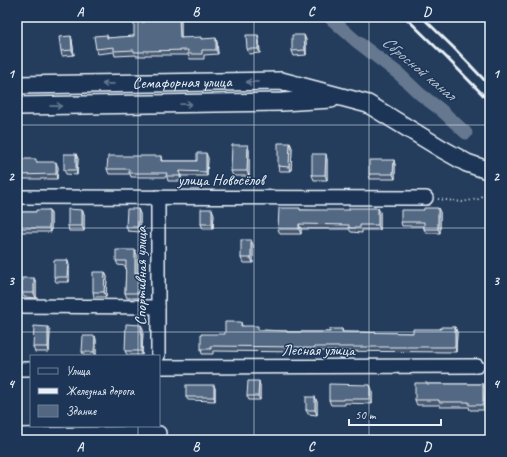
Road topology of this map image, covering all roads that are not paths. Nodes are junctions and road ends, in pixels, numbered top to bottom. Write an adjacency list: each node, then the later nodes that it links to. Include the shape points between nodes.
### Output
1 (280, 81): 2 (street, Семафорная улица, one-way to 2); 3 (street, Семафорная улица); 4 (street, via 291,88 292,93)
2 (17, 85)
3 (345, 98): 4 (street, Семафорная улица); 6 (street, Семафорная улица, via 368,104 467,163)
4 (282, 102): 5 (street, Семафорная улица, one-way to 4)
5 (17, 106)
6 (490, 171)
7 (17, 197): 8 (street, улица Новосёлов)
8 (158, 197): 9 (street, улица Новосёлов); 11 (street, Спортивная улица)
9 (426, 198)
10 (17, 306): 11 (street)
11 (158, 307): 12 (street, Спортивная улица)
12 (158, 355)
13 (477, 366): 14 (street, Лесная улица)
14 (160, 368)
15 (17, 369): 16 (street)
16 (30, 369)
17 (159, 433): 18 (street)
18 (17, 435)

